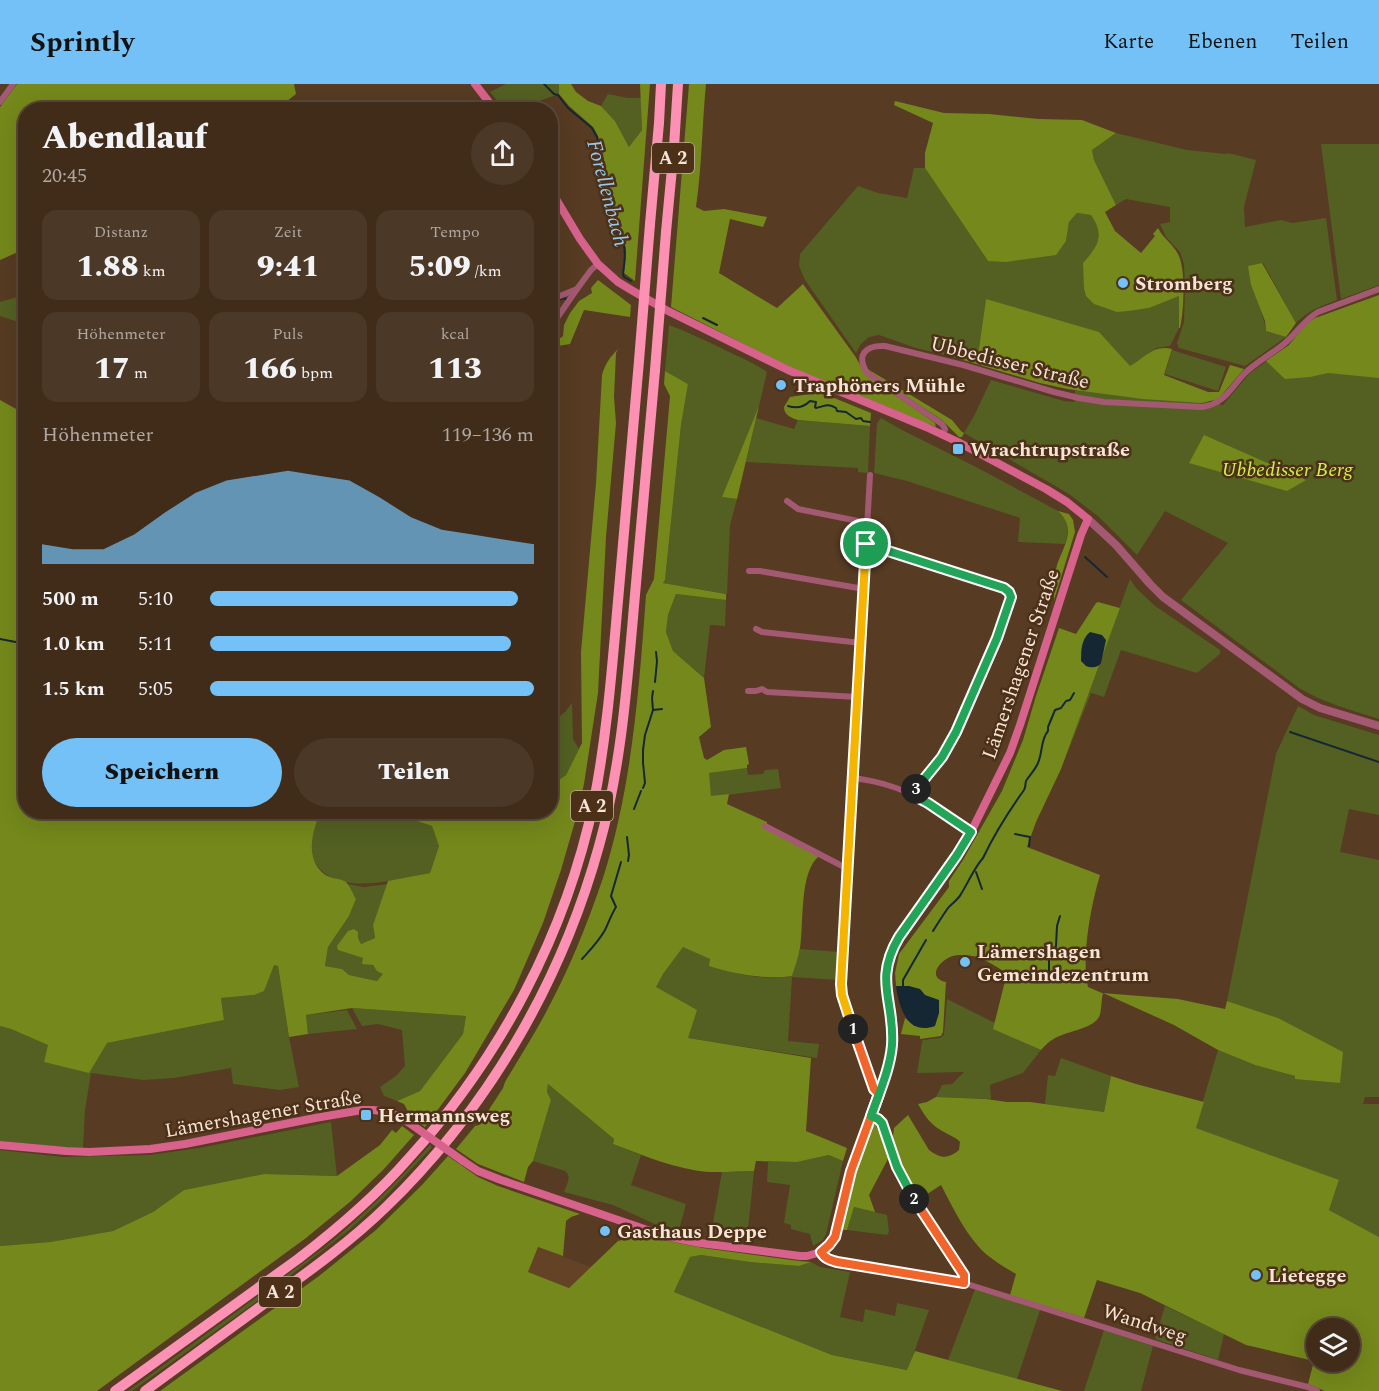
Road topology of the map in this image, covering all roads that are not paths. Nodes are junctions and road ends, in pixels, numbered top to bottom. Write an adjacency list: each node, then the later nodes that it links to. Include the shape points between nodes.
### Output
1 (13, 84): 5 (street)
2 (475, 84): 6 (main road)
3 (661, 84): 36 (highway, A 2, bridge, via 614,646 600,768 591,813 558,920 498,1041 463,1093 408,1160 339,1227)
4 (678, 84): 37 (highway, A 2, bridge, via 623,722 600,844 559,960 508,1055 459,1126 395,1198 315,1267)
5 (0, 102)
6 (489, 102)
7 (558, 202): 8 (main road)
8 (598, 264): 9 (street); 13 (main road, via 651,302 754,354)
9 (577, 289): 11 (street); 12 (street)
10 (1379, 289): 13 (street, Ubbedisser Straße, via 1311,316 1286,342 1244,374 1221,401 1202,407 1079,398 885,346 866,350 861,359 867,373 942,424)
11 (558, 297)
12 (558, 315)
13 (943, 435): 16 (main road, via 1046,489)
14 (870, 475): 17 (street)
15 (787, 501): 17 (street, via 798,509)
16 (1088, 519): 25 (street, via 1163,597 1302,699); 29 (main road, Lämershagener Straße, via 1016,738)
17 (868, 523): 18 (street)
18 (866, 544): 20 (street); 27 (street, via 1004,588 1011,597 956,732 942,757)
19 (749, 571): 20 (street)
20 (864, 589): 22 (street)
21 (756, 629): 22 (street)
22 (861, 643): 24 (street)
23 (748, 691): 24 (street, via 762,687 767,692)
24 (858, 697): 26 (street)
25 (1379, 726)
26 (853, 778): 27 (street); 30 (street)
27 (911, 794): 29 (street)
28 (765, 826): 30 (street)
29 (971, 832): 31 (main road, Lämershagener Straße, via 889,956 885,984 891,1051)
30 (848, 869): 31 (street, via 842,995)
31 (879, 1094): 32 (main road, Lämershagener Straße)
32 (871, 1116): 34 (main road, Lämershagener Straße, via 851,1171 835,1237); 35 (street, via 882,1123 903,1180 964,1275)
33 (0, 1145): 34 (main road, Lämershagener Straße, bridge, via 89,1152 150,1149 362,1110 390,1112 478,1171 665,1236 800,1256)
34 (821, 1252): 35 (street, Wandweg, via 837,1262)
35 (964, 1283): 38 (street, Wandweg)
36 (116, 1391)
37 (144, 1391)
38 (1317, 1391)

